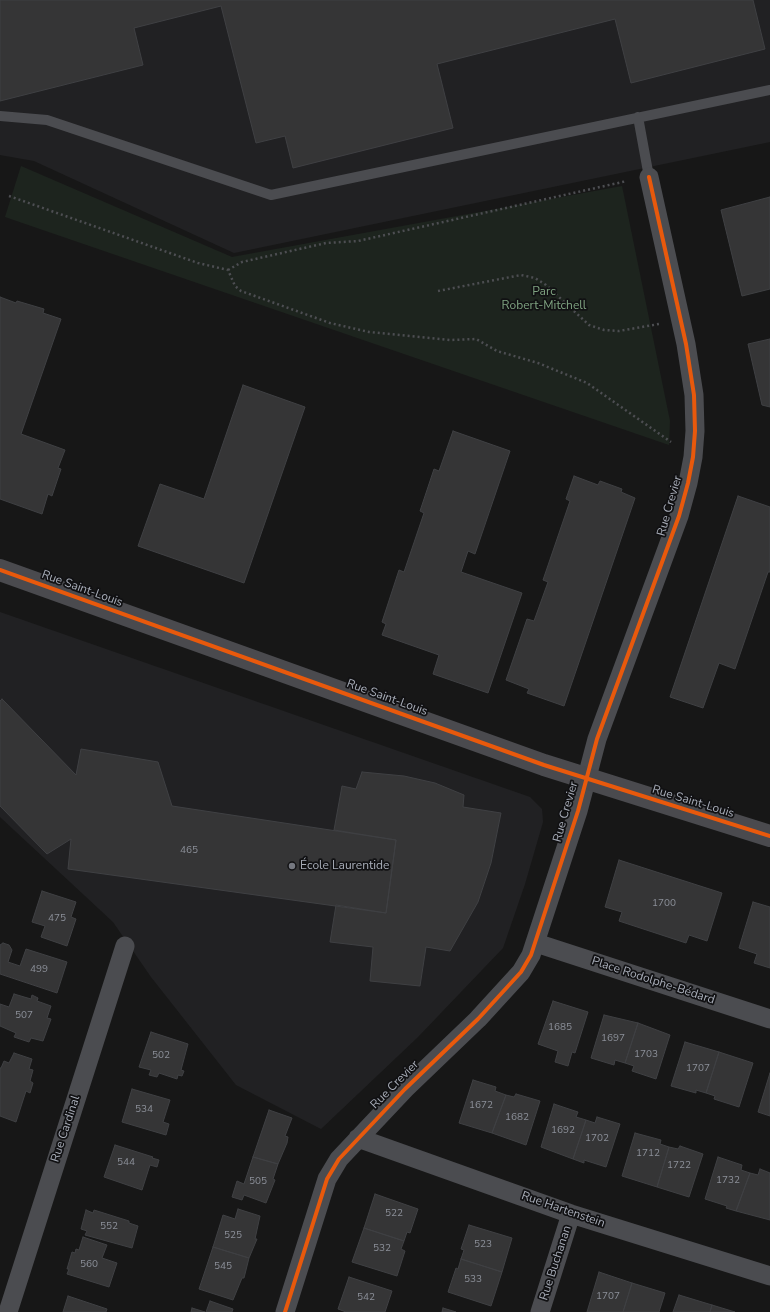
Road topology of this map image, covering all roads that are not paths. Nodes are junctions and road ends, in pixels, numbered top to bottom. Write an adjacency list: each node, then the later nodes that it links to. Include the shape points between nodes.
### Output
1 (770, 90): 3 (lane)
2 (0, 116): 3 (lane, via 47,120 271,195)
3 (638, 117): 4 (lane)
4 (649, 177): 6 (street, Rue Crevier, via 691,367 695,416 693,457 679,516 597,739)
5 (0, 570): 6 (street, Rue Saint-Louis)
6 (586, 779): 7 (street, Rue Saint-Louis); 8 (street, Rue Crevier)
7 (770, 836)
8 (536, 943): 10 (street, Place Rodolphe-Bédard); 11 (street, Rue Crevier, via 513,981)
9 (125, 946): 14 (street, Rue Cardinal)
10 (770, 1019)
11 (358, 1138): 12 (street, Rue Hartenstein); 15 (street, Rue Crevier, via 339,1159 327,1179)
12 (571, 1214): 13 (street, Rue Hartenstein); 16 (street, Rue Buchanan)
13 (770, 1276)
14 (8, 1312)
15 (285, 1312)
16 (540, 1312)

